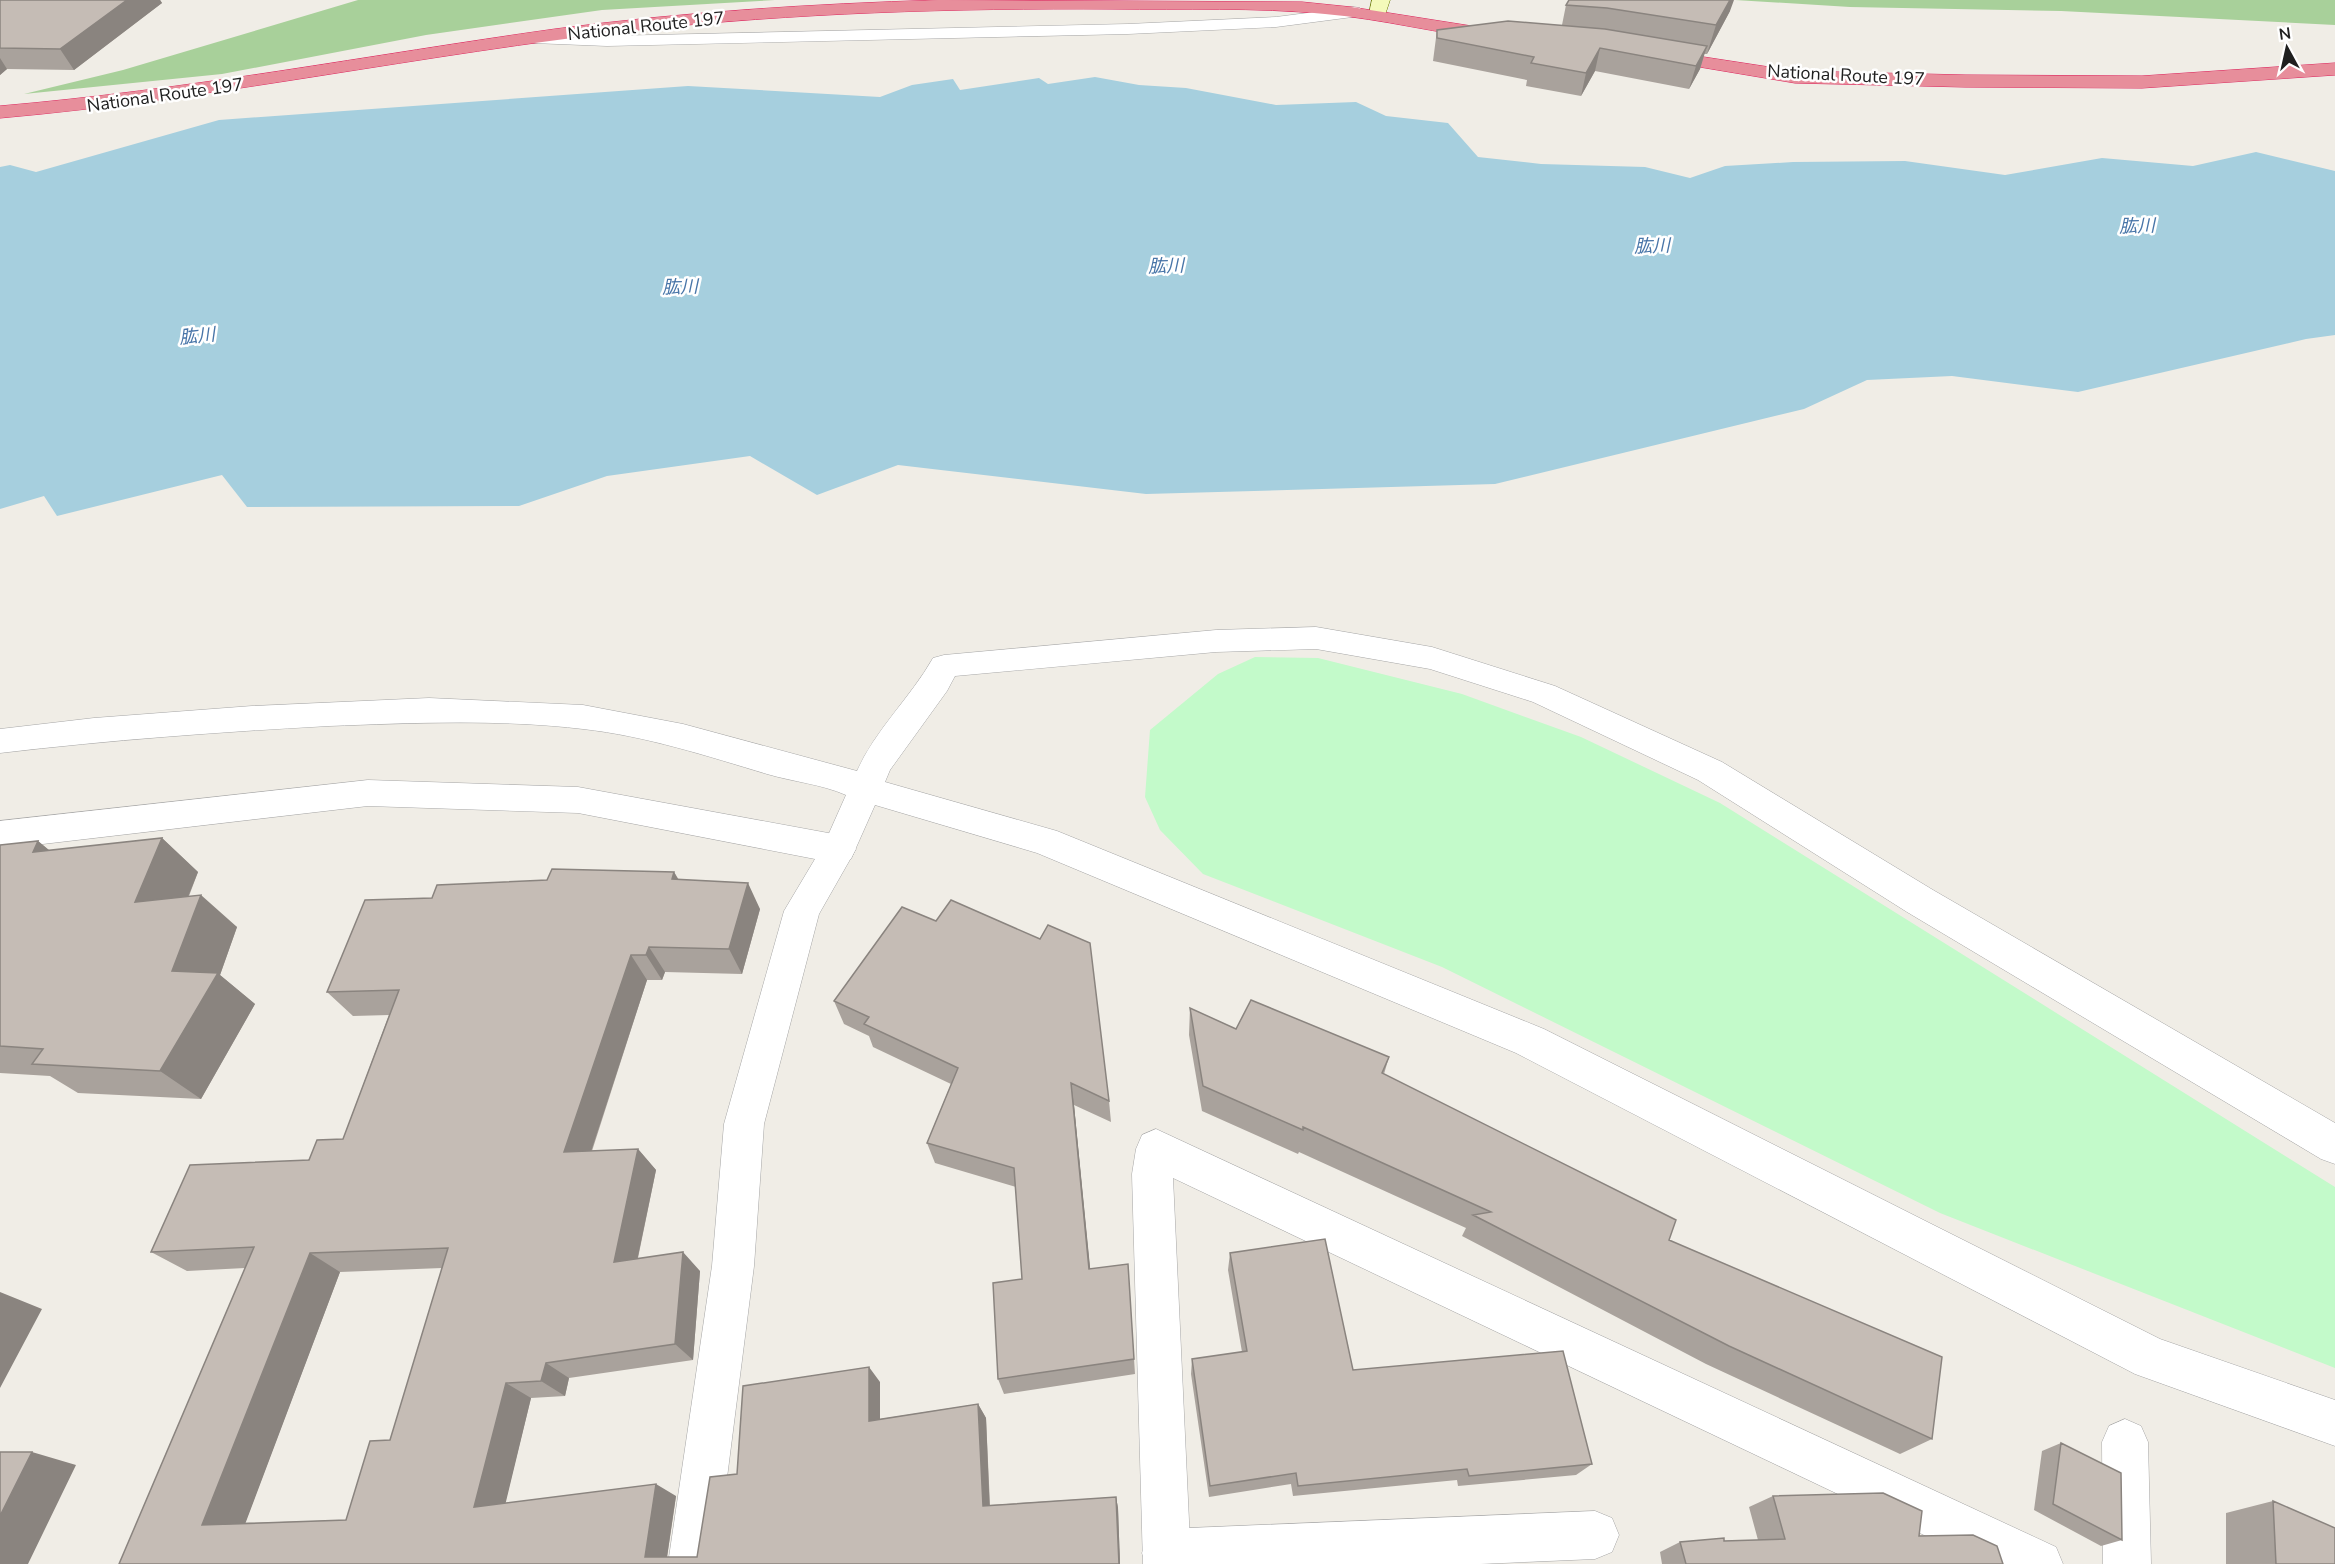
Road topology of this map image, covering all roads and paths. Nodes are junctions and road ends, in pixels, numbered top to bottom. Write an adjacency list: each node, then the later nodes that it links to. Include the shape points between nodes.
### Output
1 (1379, 7): 2 (highway, National Route 197); 3 (highway, National Route 197, via 1484,34)
2 (1354, 12): 4 (street, via 1276,22 1116,29 607,41); 4 (highway, National Route 197, via 1304,7 1009,3 786,12)
3 (1519, 37)
4 (532, 38): 7 (highway, National Route 197, via 88,107)
5 (1642, 52): 6 (highway, National Route 197, via 1806,77 2142,82)
6 (2335, 69)
7 (0, 112)
8 (0, 741): 9 (street, via 252,718 429,710 583,717 683,736 780,765 835,776)
9 (865, 789): 11 (street); 12 (street, via 876,764 936,683 944,666 1216,641 1316,638 1432,658 1544,694 1710,771 1920,901); 13 (street, via 1045,841 1530,1041 2151,1358)
10 (0, 835): 11 (street, via 378,793 578,800)
11 (839, 849): 17 (street, via 802,911 744,1124 733,1266)
12 (2335, 1145)
13 (2335, 1424)
14 (2126, 1442): 19 (street)
15 (1594, 1535): 16 (street)
16 (1166, 1558): 18 (street, via 1152,1174 1156,1149)
17 (692, 1564)
18 (2039, 1564)
19 (2127, 1564)

